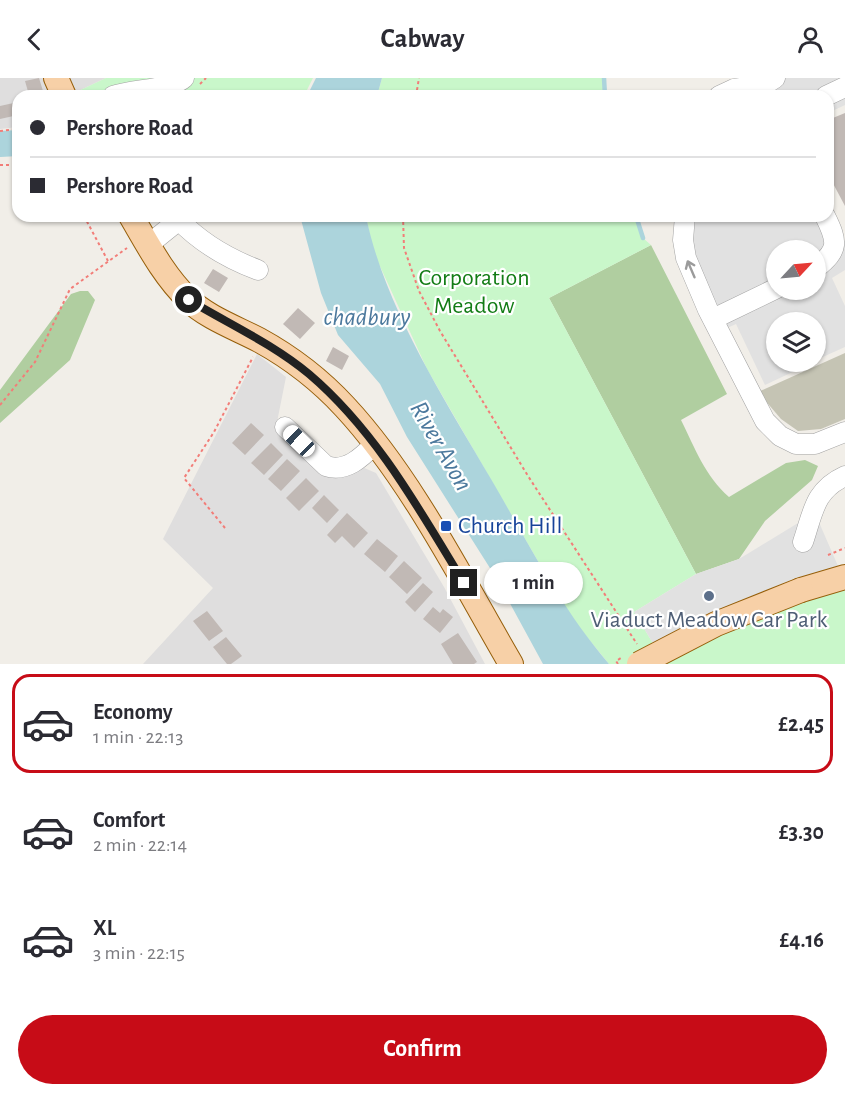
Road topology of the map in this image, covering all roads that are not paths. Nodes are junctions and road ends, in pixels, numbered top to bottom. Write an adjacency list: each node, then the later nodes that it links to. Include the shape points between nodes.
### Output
1 (184, 78): 3 (street, via 170,85)
2 (766, 88): 4 (street, via 745,86)
3 (130, 90)
4 (735, 90)
5 (167, 222): 9 (street)
6 (181, 222): 11 (street, via 191,233 234,261)
7 (684, 222): 13 (street, one-way to 7, via 686,258)
8 (827, 222): 10 (street)
9 (141, 232): 16 (main road, via 189,300 308,373 345,407)
10 (838, 258)
11 (258, 270)
12 (766, 293): 13 (street)
13 (713, 319): 15 (street, via 759,412 780,436 796,444 815,444)
14 (285, 427): 16 (street, via 334,469 357,461)
15 (845, 432)
16 (375, 444): 21 (main road, via 418,507)
17 (845, 476): 18 (street, via 818,495)
18 (803, 542)
19 (845, 577): 20 (main road, bridge, via 801,590)
20 (628, 659)
21 (511, 664)

